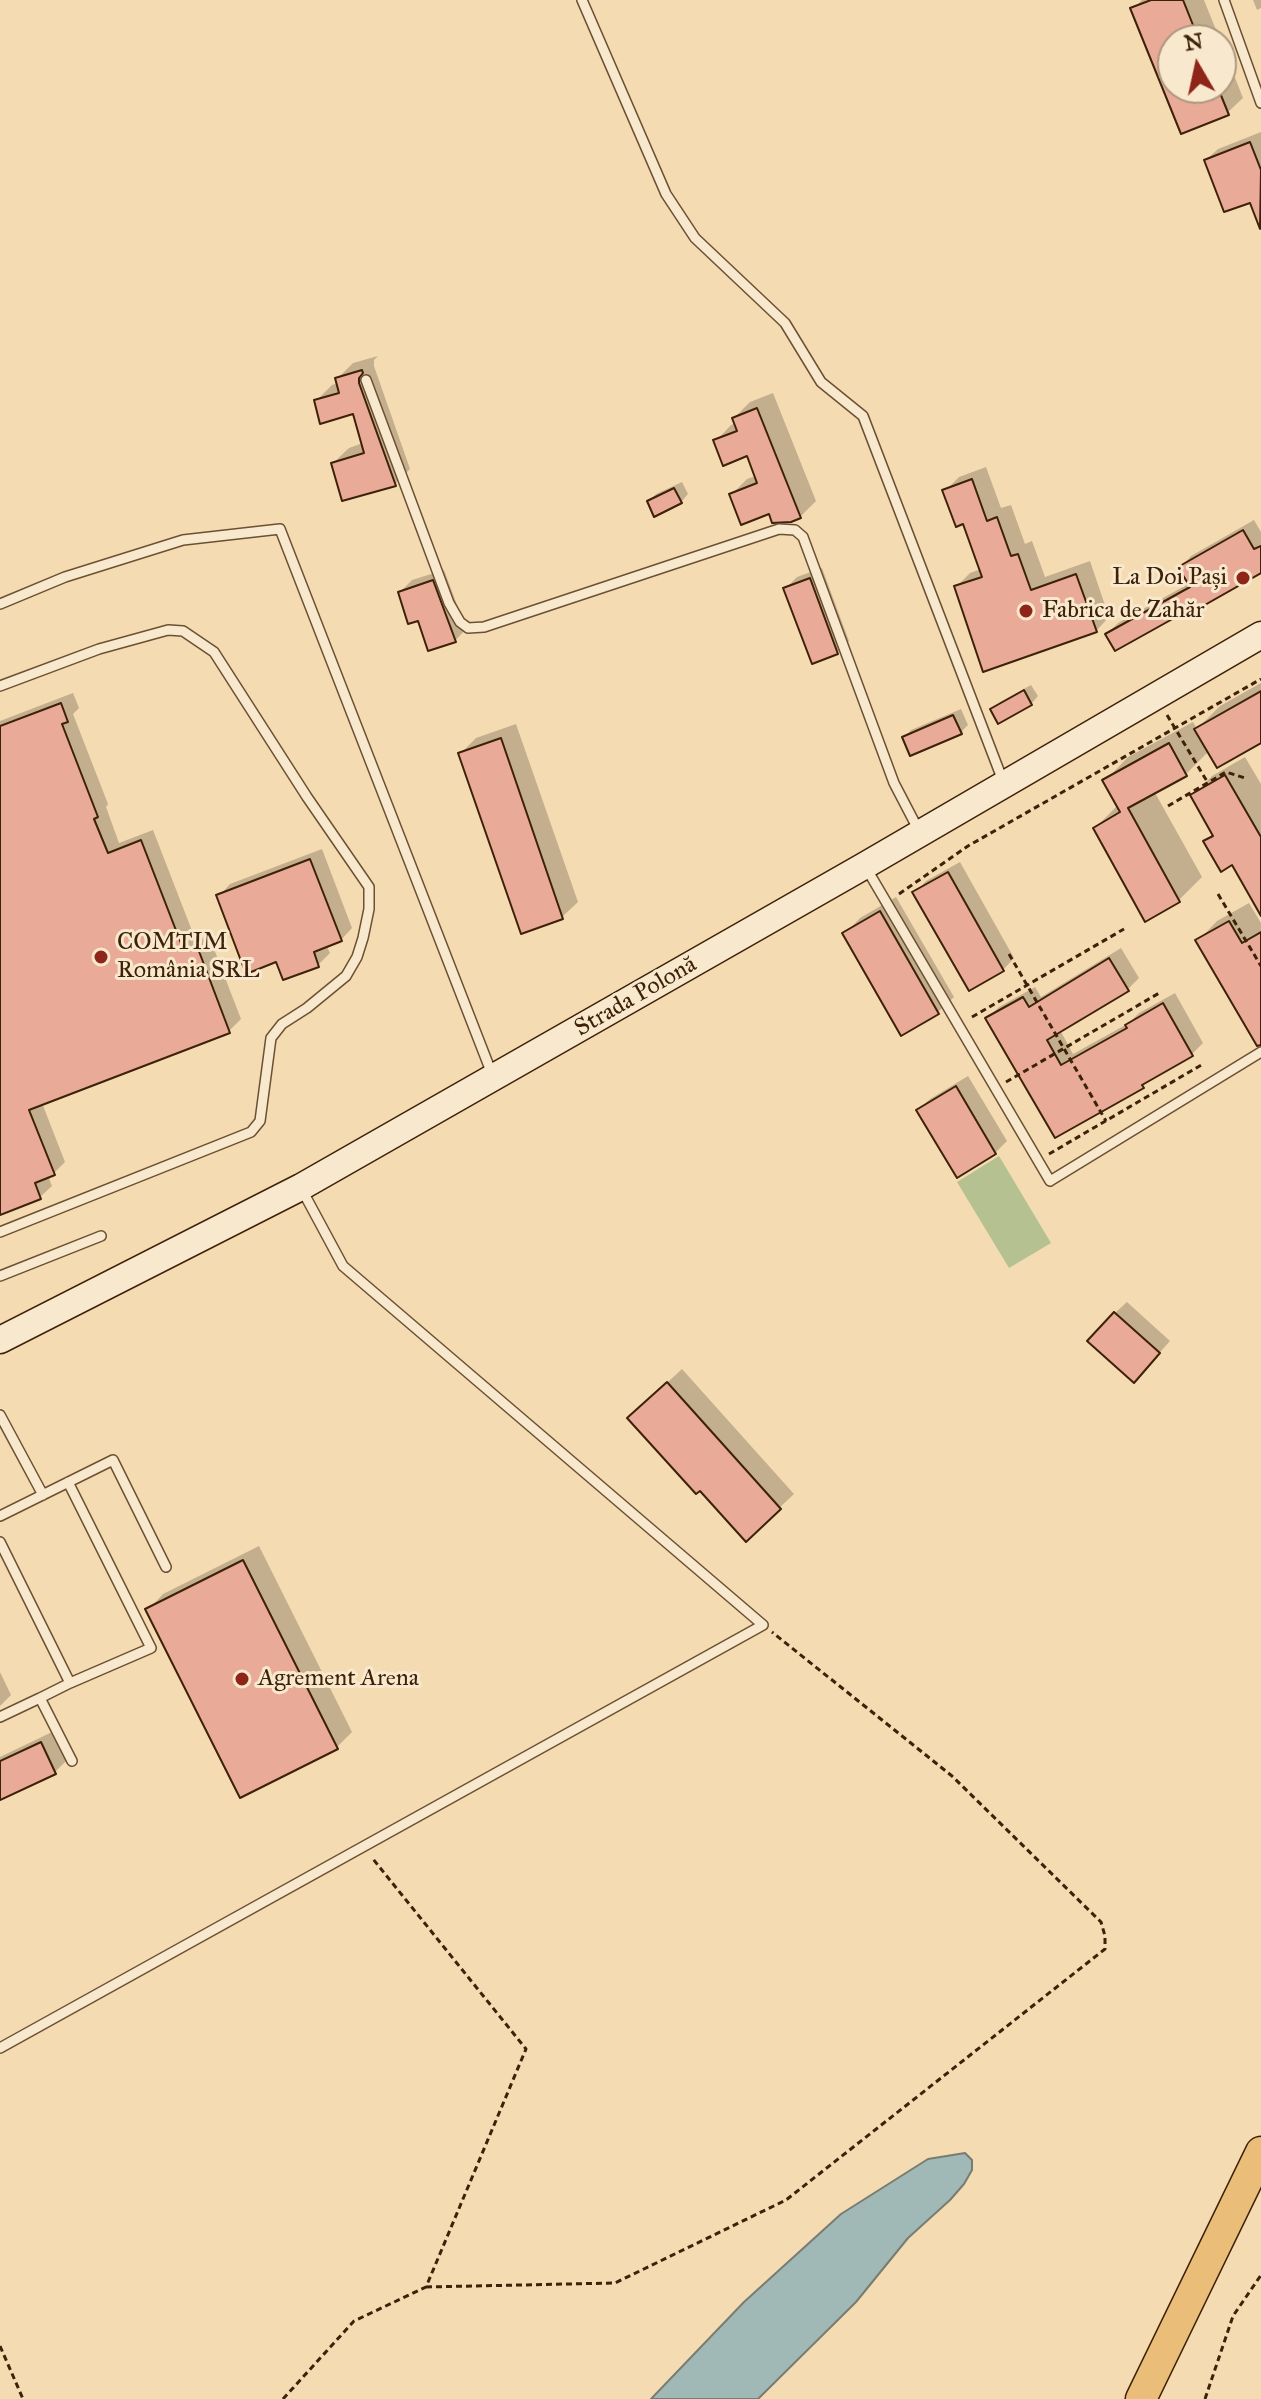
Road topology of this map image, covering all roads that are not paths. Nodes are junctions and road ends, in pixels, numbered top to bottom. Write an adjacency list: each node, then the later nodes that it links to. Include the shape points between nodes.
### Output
1 (582, 0): 8 (lane, via 666,194 695,238 785,323 821,382 863,416)
2 (1224, 0): 3 (lane)
3 (1261, 103)
4 (366, 380): 9 (lane, via 449,603 468,628 779,529 795,530 803,537 894,783)
5 (0, 604): 12 (lane, via 65,577 183,540 280,529)
6 (1261, 635): 8 (main road, Strada Polonă)
7 (0, 686): 14 (lane, via 99,649 168,630 183,631 214,652 369,887 369,909 357,957 346,976 271,1038 260,1121 251,1132)
8 (1004, 784): 9 (main road, Strada Polonă)
9 (920, 833): 10 (main road, Strada Polonă)
10 (864, 866): 11 (lane, via 1050,1181); 12 (main road, Strada Polonă)
11 (1261, 1052)
12 (494, 1078): 13 (main road, Strada Polonă)
13 (301, 1187): 17 (main road, Strada Polonă); 28 (lane, via 343,1266 763,1625)
14 (0, 1232)
15 (101, 1236): 16 (lane)
16 (0, 1276)
17 (0, 1340)
18 (0, 1415): 20 (lane)
19 (68, 1482): 20 (lane); 23 (lane, via 113,1460); 24 (lane, via 151,1648)
20 (43, 1495): 21 (lane)
21 (0, 1516)
22 (0, 1542): 24 (lane)
23 (166, 1567)
24 (70, 1683): 25 (lane)
25 (40, 1698): 26 (lane); 27 (lane)
26 (0, 1717)
27 (72, 1761)
28 (0, 2048)
29 (1261, 2152): 30 (main road)
30 (1141, 2399)

